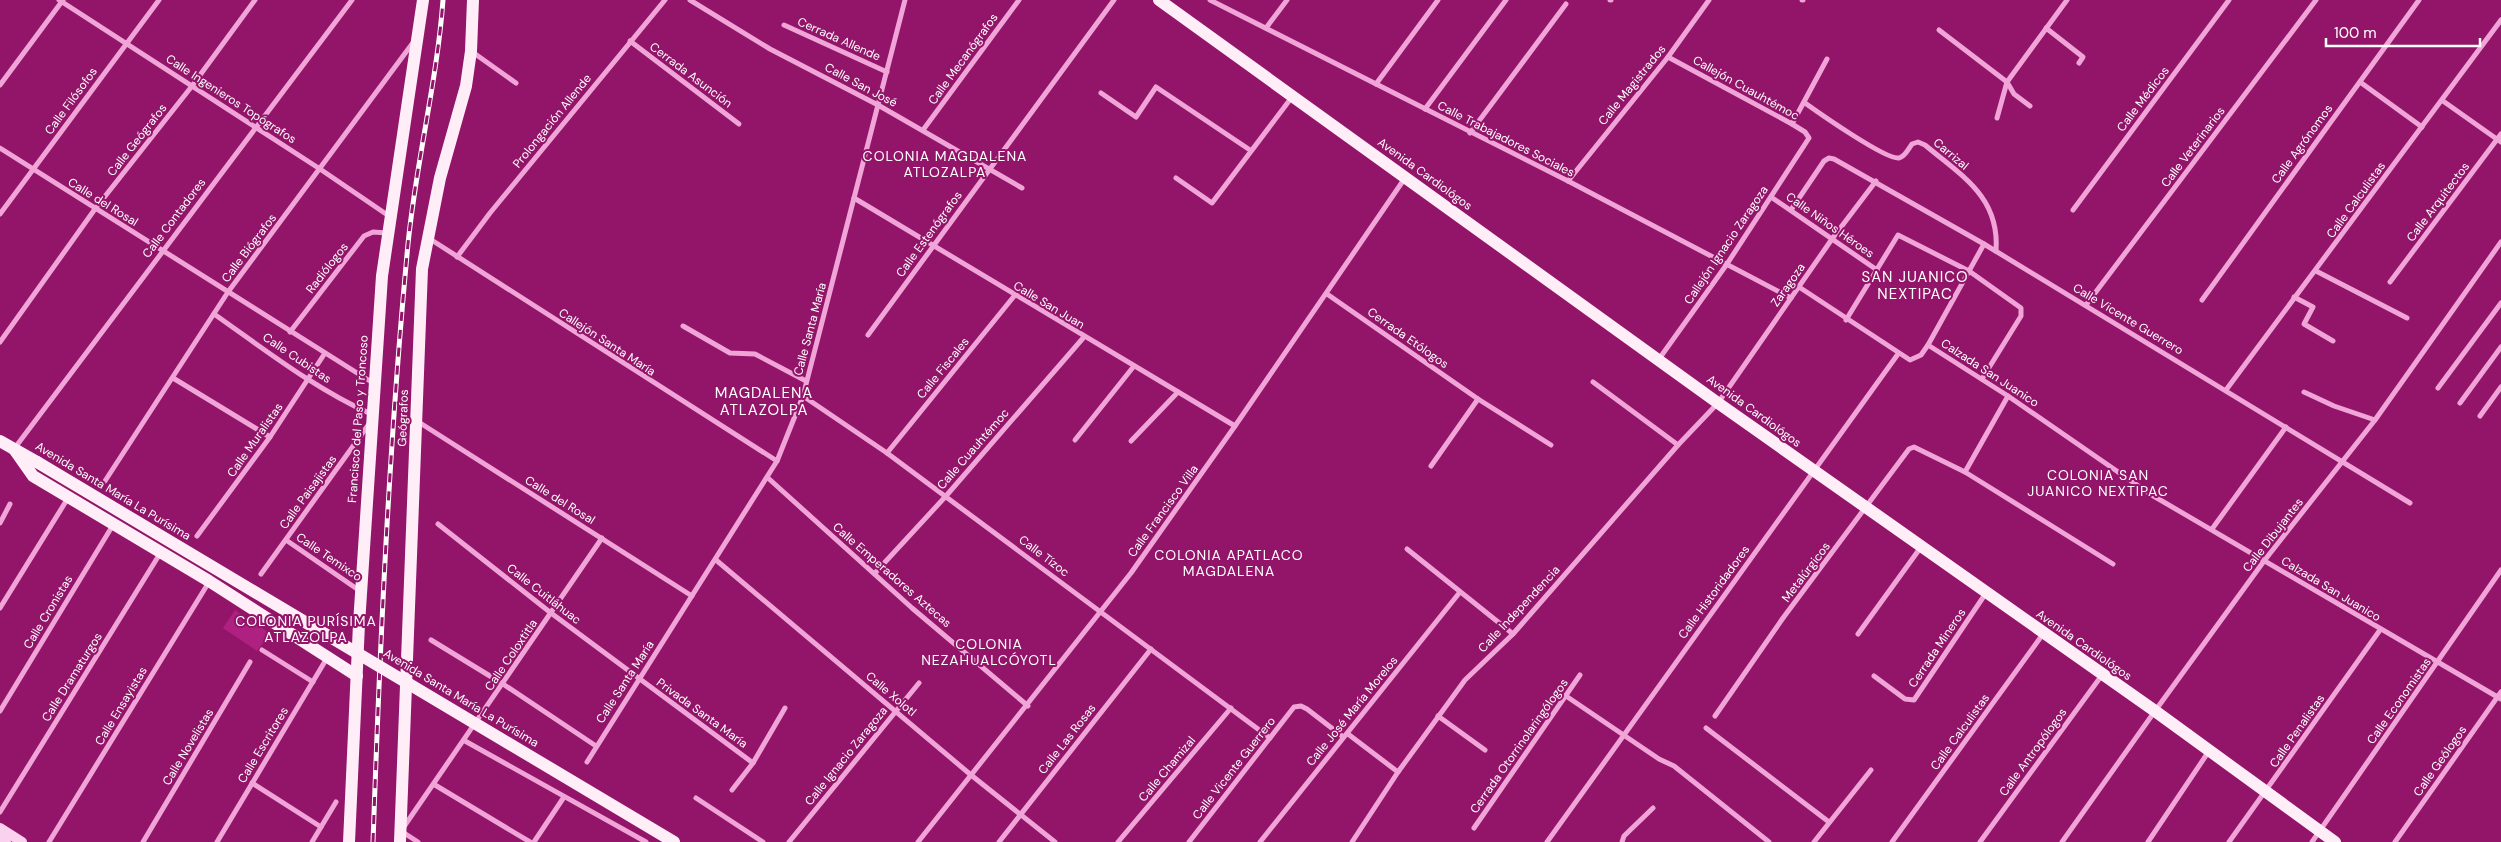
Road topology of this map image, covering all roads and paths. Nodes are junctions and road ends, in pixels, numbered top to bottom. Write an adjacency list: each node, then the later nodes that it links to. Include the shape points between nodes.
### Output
1 (159, 0): 30 (street, Calle Filósofos)
2 (255, 0): 41 (street, Calle Geógrafos)
3 (352, 0): 52 (street, Calle Contadores)
4 (423, 0): 28 (main road, Francisco del Paso y Troncoso)
5 (473, 0): 31 (main road, Geógrafos)
6 (665, 0): 29 (street, Prolongación Allende)
7 (690, 0): 46 (street, Calle San José, via 770,49)
8 (1019, 0): 54 (street, Calle Mecanógrafos)
9 (1114, 0): 62 (street, Calle Estenógrafos)
10 (1159, 0): 43 (main road, Avenida Cardiológos)
11 (1210, 0): 25 (street, Calle Trabajadores Sociales)
12 (1287, 0): 25 (street)
13 (1438, 0): 39 (street)
14 (1506, 0): 48 (street)
15 (1709, 0): 32 (street, Calle Magistrados)
16 (2067, 0): 26 (street)
17 (2229, 0): 73 (street, Calle Médicos)
18 (2316, 0): 98 (street, Calle Veterinarios)
19 (2419, 0): 37 (street, Calle Agrónomos)
20 (61, 1): 30 (street, Calle Ingenieros Topógrafos); 40 (street)
21 (903, 1): 35 (street, Calle Santa María)
22 (1566, 4): 55 (street)
23 (2501, 20): 44 (street, Calle Calculistas)
24 (784, 25): 35 (street, Cerrada Allende)
25 (1266, 28): 39 (street, Calle Trabajadores Sociales)
26 (2046, 28): 34 (street, via 2084,57); 36 (street)
27 (1939, 30): 36 (street)
28 (420, 34): 61 (street, Calle Biógrafos); 75 (main road, Francisco del Paso y Troncoso)
29 (630, 41): 50 (street, Cerrada Asunción); 84 (street, Prolongación Allende)
30 (126, 42): 41 (street, Calle Ingenieros Topógrafos); 63 (street, Calle Filósofos)
31 (471, 51): 38 (street); 77 (main road, Geógrafos, via 466,86 440,178)
32 (1668, 56): 51 (street, Callejón Cuauhtémoc); 66 (street, Calle Magistrados)
33 (1827, 59): 45 (street)
34 (2079, 63)
35 (887, 72): 46 (street, Calle Santa María)
36 (2007, 82): 47 (street, via 2014,94); 49 (street)
37 (2360, 82): 53 (street); 96 (street, Calle Agrónomos)
38 (516, 83)
39 (1376, 84): 48 (street, Calle Trabajadores Sociales)
40 (0, 85)
41 (192, 86): 52 (street, Calle Ingenieros Topógrafos); 71 (street, Calle Geógrafos)
42 (1101, 93): 60 (street, via 1136,116 1156,87)
43 (1292, 96): 60 (street); 64 (main road, Avenida Cardiológos)
44 (2443, 101): 53 (street, Calle Calculistas); 57 (street)
45 (1805, 103): 51 (street); 83 (street, Carrizal, via 1866,144 1892,157 1904,156 1912,144 1925,144 1987,202 1995,225)
46 (878, 105): 54 (street, Calle San José); 70 (street, Calle Santa María)
47 (2030, 106)
48 (1425, 109): 55 (street, Calle Trabajadores Sociales)
49 (1997, 118)
50 (739, 124)
51 (1792, 124): 58 (street, Callejón Cuauhtémoc, via 1808,135)
52 (256, 127): 61 (street, Calle Ingenieros Topógrafos); 82 (street, Calle Contadores)
53 (2422, 127): 88 (street, Calle Calculistas)
54 (923, 130): 62 (street, Calle San José)
55 (1470, 133): 66 (street, Calle Trabajadores Sociales)
56 (2501, 134): 57 (street, Calle Arquitectos)
57 (2499, 141): 89 (street, Calle Arquitectos)
58 (1807, 142): 69 (street, Callejón Ignacio Zaragoza)
59 (0, 148): 63 (street, Calle del Rosal)
60 (1250, 150): 65 (street, via 1212,203)
61 (320, 169): 75 (street, Calle Ingenieros Topógrafos); 91 (street, Calle Biógrafos)
62 (990, 169): 68 (street, Calle San José); 81 (street, Calle Estenógrafos)
63 (33, 170): 71 (street, Calle del Rosal); 74 (street, Calle Filósofos)
64 (1406, 177): 92 (street, Calle Francisco Villa); 112 (main road, Avenida Cardiológos)
65 (1176, 178)
66 (1568, 181): 85 (street, Calle Trabajadores Sociales)
67 (1876, 181): 72 (street, Calle Vicente Guerrero, via 1829,158); 78 (street, Zaragoza); 80 (street, Calle Vicente Guerrero)
68 (1022, 188)
69 (1772, 196): 72 (street, Calle Niños Héroes); 85 (street, Callejón Ignacio Zaragoza)
70 (854, 198): 81 (street, Calle San Juan); 117 (street, Calle Santa María)
71 (95, 209): 82 (street, Calle del Rosal); 107 (street, Calle Geógrafos)
72 (1791, 210): 78 (street, Calle Niños Héroes)
73 (2073, 210)
74 (0, 214)
75 (390, 217): 76 (main road, Francisco del Paso y Troncoso)
76 (388, 233): 103 (street, Radiólogos, via 373,232 364,236); 119 (main road, Francisco del Paso y Troncoso)
77 (428, 238): 84 (street, Callejón Santa María); 132 (main road, Geógrafos, via 422,269)
78 (1832, 239): 86 (street, Calle Niños Héroes); 90 (street, Zaragoza)
79 (2501, 242): 133 (street, Calle Dibujantes)
80 (1984, 244): 83 (street, Calle Vicente Guerrero); 87 (street)
81 (933, 245): 93 (street, Calle San Juan); 104 (street, Calle Estenógrafos)
82 (162, 250): 91 (street, Calle del Rosal); 139 (street, Calle Contadores)
83 (1996, 252): 98 (street, Calle Vicente Guerrero)
84 (457, 257): 144 (street, Callejón Santa María)
85 (1727, 264): 95 (street, Calle Trabajadores Sociales); 112 (street, Callejón Ignacio Zaragoza)
86 (1877, 270): 87 (street, via 1898,235); 101 (street)
87 (1969, 271): 108 (street); 116 (street, via 2021,308 2021,316)
88 (2316, 271): 94 (street, Calle Calculistas); 100 (street)
89 (2390, 282)
90 (1799, 287): 95 (street, Zaragoza); 101 (street)
91 (228, 292): 99 (street, Calle Biógrafos); 103 (street, Calle del Rosal)
92 (1326, 294): 127 (street, Cerrada Etólogos); 134 (street, Calle Francisco Villa)
93 (1014, 295): 105 (street, Calle San Juan); 142 (street, Calle Fiscales)
94 (2294, 297): 106 (street, via 2313,307 2304,324); 122 (street, Calle Calculistas)
95 (1790, 298): 128 (street, Zaragoza)
96 (2202, 300)
97 (2501, 303): 121 (street)
98 (2086, 306): 122 (street, Calle Vicente Guerrero)
99 (214, 314): 114 (street, Calle Biógrafos); 115 (street, Calle Cubistas)
100 (2407, 318)
101 (1846, 320): 111 (street)
102 (683, 326): 117 (street, via 730,353 755,354)
103 (290, 332): 110 (street, Calle del Rosal)
104 (868, 335)
105 (1084, 337): 113 (street, Calle San Juan); 150 (street, Calle Cuauhtémoc)
106 (2333, 341)
107 (0, 342)
108 (1928, 345): 111 (street, via 1921,355 1910,360); 116 (street, Calzada San Juanico)
109 (2501, 346): 129 (street)
110 (325, 353): 115 (street, Calle Muralistas); 119 (street, Calle del Rosal)
111 (1898, 354): 146 (street, Calle Historidadores)
112 (1658, 359): 128 (main road, Avenida Cardiológos)
113 (1134, 366): 123 (street, Calle San Juan); 137 (street)
114 (173, 378): 136 (street); 149 (street, Calle Biógrafos)
115 (308, 379): 131 (street, Calle Cubistas); 136 (street, Calle Muralistas)
116 (1982, 379): 126 (street, Calzada San Juanico)
117 (806, 381): 125 (street, Calle Santa María)
118 (1593, 382): 141 (street)
119 (374, 383): 131 (main road, Francisco del Paso y Troncoso)
120 (2501, 387): 130 (street)
121 (2438, 388)
122 (2226, 390): 135 (street, Calle Vicente Guerrero)
123 (1178, 392): 134 (street, Calle San Juan); 138 (street)
124 (2304, 392): 133 (street)
125 (803, 396): 142 (street, Calle Tízoc); 144 (street, Calle Santa María)
126 (2008, 396): 147 (street); 158 (street, Calzada San Juanico, via 2150,494)
127 (1478, 399): 140 (street, Cerrada Etólogos); 145 (street)
128 (1718, 402): 141 (street, Calle Independencia); 146 (main road, Avenida Cardiológos)
129 (2460, 403)
130 (2480, 416)
131 (372, 418): 161 (street, Calle Paisajistas); 172 (main road, Francisco del Paso y Troncoso)
132 (417, 420): 160 (street, Calle del Rosal); 235 (main road, Geógrafos)
133 (2375, 420): 143 (street, Calle Dibujantes)
134 (1235, 426): 177 (street, Calle Francisco Villa)
135 (2286, 427): 143 (street, Calle Vicente Guerrero); 158 (street)
136 (270, 437): 159 (street, Calle Muralistas)
137 (1075, 440)
138 (1131, 441)
139 (4, 445): 151 (main road, via 33,476); 248 (main road, Avenida Santa María La Purísima, bridge)
140 (1551, 445)
141 (1678, 445): 181 (street, Calle Independencia)
142 (887, 453): 150 (street, Calle Tízoc)
143 (2343, 460): 152 (street, Calle Vicente Guerrero); 166 (street, Calle Dibujantes)
144 (777, 461): 148 (street, Calle Santa María)
145 (1431, 466)
146 (1813, 470): 154 (main road, Avenida Cardiológos); 209 (street, Calle Historidadores)
147 (1965, 472): 154 (street, Metalúrgicos, via 1914,446); 167 (street)
148 (768, 478): 165 (street, Calle Santa María); 169 (street, Calle Emperadores Aztecas)
149 (105, 481)
150 (946, 496): 169 (street, Calle Cuauhtémoc); 177 (street, Calle Tízoc)
151 (68, 497): 156 (main road); 176 (street)
152 (2410, 503)
153 (10, 504): 155 (street)
154 (1866, 508): 162 (main road, Avenida Cardiológos); 206 (street, Metalúrgicos)
155 (0, 523)
156 (114, 524): 164 (main road); 202 (street, Calle Cronistas)
157 (438, 524): 178 (street, Calle Cuitláhuac)
158 (2212, 529): 166 (street, Calzada San Juanico)
159 (197, 536)
160 (602, 538): 175 (street, Calle del Rosal); 178 (street, Calle Coloxtitla)
161 (286, 540): 170 (street, Calle Paisajistas); 172 (street, Calle Temixco)
162 (1922, 547): 174 (main road, Avenida Cardiológos); 182 (street)
163 (1407, 549): 173 (street)
164 (161, 552): 171 (main road); 228 (street, Calle Dramaturgos)
165 (716, 560): 175 (street, Calle Santa María); 203 (street, Calle Xolotl)
166 (2264, 561): 179 (street, Calzada San Juanico); 204 (street, Calle Dibujantes)
167 (2113, 564)
168 (2501, 570): 188 (street, Calle Economistas)
169 (875, 573): 199 (street, Calle Emperadores Aztecas)
170 (261, 574)
171 (209, 581): 186 (main road); 239 (street, Calle Ensayistas)
172 (361, 591): 191 (main road, Francisco del Paso y Troncoso)
173 (1460, 592): 181 (street); 208 (street, Calle José María Morelos)
174 (1986, 593): 180 (main road, Avenida Cardiológos); 192 (street, Cerrada Mineros, via 1914,700 1905,699)
175 (692, 596): 193 (street, Calle Santa María)
176 (0, 608)
177 (1102, 612): 184 (street, Calle Tízoc); 199 (street, Calle Francisco Villa)
178 (551, 613): 193 (street, Calle Cuitláhuac); 196 (street, Calle Coloxtitla)
179 (2380, 630): 188 (street, Calzada San Juanico); 223 (street, Calle Penalistas)
180 (2044, 633): 190 (main road, Avenida Cardiológos); 262 (street, Calle Calculistas)
181 (1513, 634): 205 (street, Calle Independencia, via 1466,680)
182 (1858, 634)
183 (431, 640): 196 (street)
184 (1151, 649): 201 (street, Calle Tízoc); 229 (street, Calle Las Rosas)
185 (262, 650): 194 (street)
186 (328, 658): 191 (main road); 194 (street, Calle Escritores)
187 (250, 662): 240 (street, Calle Novelistas)
188 (2438, 662): 198 (street, Calzada San Juanico); 234 (street, Calle Economistas)
189 (1580, 675): 197 (street, Cerrada Otorrinolaringólogos)
190 (2103, 675): 204 (main road, Avenida Cardiológos); 263 (street, Calle Antropólogos)
191 (357, 676): 243 (main road, Francisco del Paso y Troncoso)
192 (1874, 676)
193 (639, 679): 212 (street, Calle Santa María); 216 (street, Privada Santa María)
194 (313, 682): 220 (street, Calle Escritores)
195 (919, 683): 203 (street, Calle Ignacio Zaragoza)
196 (503, 684): 211 (street, Calle Coloxtitla); 212 (street)
197 (1566, 696): 209 (street); 233 (street, Cerrada Otorrinolaringólogos)
198 (2500, 696): 269 (street, Calle Geólogos)
199 (1028, 706): 219 (street, Calle Francisco Villa)
200 (785, 708): 216 (street, Privada Santa María)
201 (1231, 708): 210 (street, Calle Tízoc); 254 (street, Calle Chamizal)
202 (0, 711)
203 (895, 711): 219 (street, Calle Xolotl); 250 (street, Calle Ignacio Zaragoza)
204 (2155, 711): 214 (main road, Avenida Cardiológos); 264 (street, Calle Dibujantes)
205 (1438, 716): 213 (street); 218 (street, Calle Independencia)
206 (1715, 716)
207 (1706, 728): 230 (street)
208 (1345, 735): 210 (street, Calle Vicente Guerrero, via 1300,706 1294,707); 218 (street); 256 (street, Calle José María Morelos)
209 (1624, 735): 258 (street, Calle Historidadores); 260 (street, via 1674,766)
210 (1270, 738): 255 (street, Calle Vicente Guerrero)
211 (464, 741): 221 (street, Calle Coloxtitla); 224 (street)
212 (596, 746): 215 (street, Calle Santa María)
213 (1485, 750)
214 (2210, 750): 223 (main road, Avenida Cardiológos); 265 (street)
215 (587, 762)
216 (752, 763): 222 (street, Privada Santa María)
217 (1871, 770): 230 (street)
218 (1398, 772): 257 (street, Calle Independencia)
219 (971, 775): 229 (street, Calle Xolotl); 251 (street, Calle Francisco Villa)
220 (252, 783): 232 (street); 241 (street, Calle Escritores)
221 (435, 785): 235 (street, Calle Coloxtitla); 245 (street)
222 (732, 790)
223 (2266, 792): 234 (main road, Avenida Cardiológos); 266 (street, Calle Penalistas)
224 (564, 797): 246 (street); 247 (street)
225 (696, 798): 249 (street)
226 (336, 802): 232 (street)
227 (1652, 808): 259 (street)
228 (0, 812)
229 (1020, 815): 252 (street, Calle Las Rosas); 253 (street, Calle Xolotl)
230 (1830, 822): 261 (street)
231 (0, 828): 238 (street)
232 (321, 828): 242 (street)
233 (1474, 828)
234 (2320, 831): 267 (street, Calle Economistas); 268 (main road, Avenida Cardiológos)
235 (401, 837): 244 (street)
236 (0, 838): 237 (street)
237 (6, 842)
238 (22, 842)
239 (49, 842)
240 (143, 842)
241 (217, 842)
242 (312, 842)
243 (349, 842)
244 (418, 842)
245 (530, 842)
246 (534, 842)
247 (646, 842)
248 (675, 842)
249 (763, 842)
250 (789, 842)
251 (918, 842)
252 (999, 842)
253 (1055, 842)
254 (1118, 842)
255 (1189, 842)
256 (1260, 842)
257 (1352, 842)
258 (1546, 842)
259 (1622, 842)
260 (1769, 842)
261 (1814, 842)
262 (1892, 842)
263 (1980, 842)
264 (2062, 842)
265 (2148, 842)
266 (2229, 842)
267 (2312, 842)
268 (2335, 842)
269 (2396, 842)

